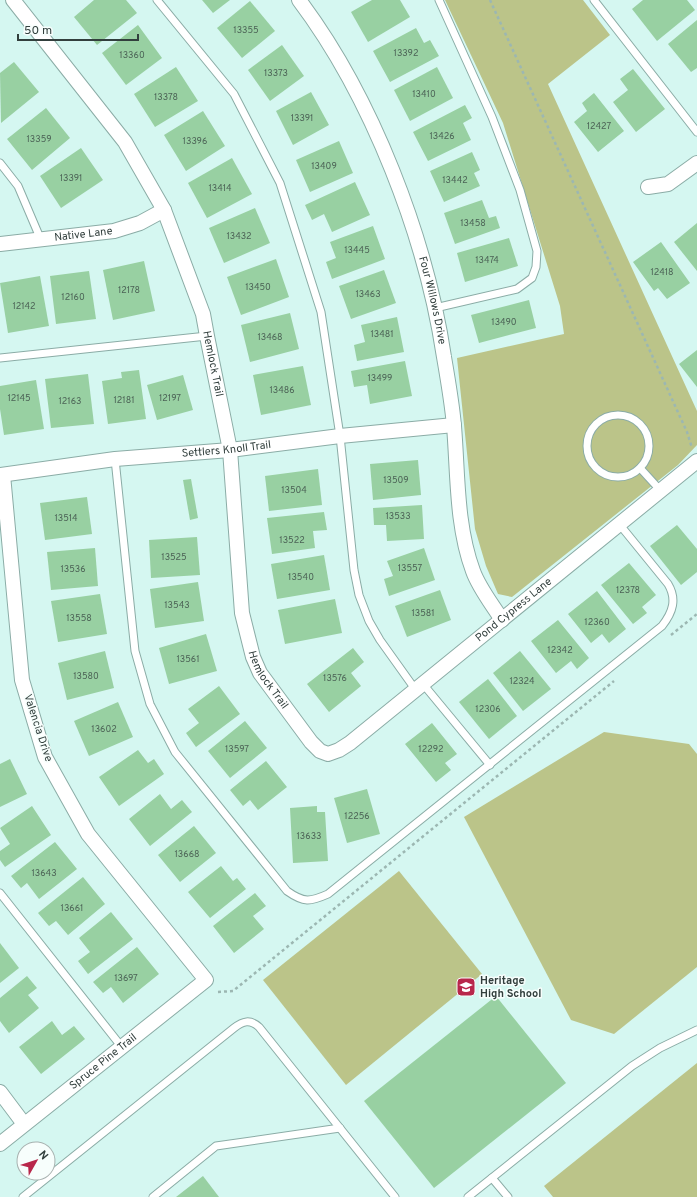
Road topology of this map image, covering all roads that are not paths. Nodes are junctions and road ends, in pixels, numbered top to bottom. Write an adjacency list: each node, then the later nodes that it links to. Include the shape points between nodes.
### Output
1 (13, 0): 10 (street, Hemlock Trail, via 125,142)
2 (158, 0): 17 (lane, via 234,94 280,183 320,312)
3 (299, 0): 13 (street, Four Willows Drive, via 356,92 385,154 410,217)
4 (439, 0): 13 (lane, via 492,117 520,190 537,252 535,273 517,289)
5 (594, 0): 6 (lane)
6 (697, 132)
7 (697, 163): 9 (street, via 668,184)
8 (0, 164): 11 (lane, via 18,186)
9 (648, 187)
10 (164, 210): 11 (street, Native Lane, via 140,223 114,231); 14 (street, Hemlock Trail, via 203,314)
11 (41, 240): 12 (street, Native Lane)
12 (0, 244)
13 (435, 308): 16 (street, Four Willows Drive)
14 (207, 336): 15 (lane); 18 (street, Hemlock Trail)
15 (0, 358)
16 (454, 425): 17 (street, Settlers Knoll Trail); 25 (street, Four Willows Drive, via 462,527 473,572)
17 (340, 436): 18 (street, Settlers Knoll Trail); 26 (lane, via 359,596 380,640)
18 (230, 450): 20 (street, Settlers Knoll Trail); 27 (street, Hemlock Trail, via 242,613 253,657 260,673 311,742)
19 (696, 456): 23 (street, Pond Cypress Lane)
20 (115, 459): 22 (street, Settlers Knoll Trail); 28 (lane, via 135,651 150,704 175,752 287,891 307,901 328,894)
21 (640, 468): 21 (lane, via 649,449 647,435 639,424 620,415 607,417 595,424 587,443 589,457 596,468 608,476 622,477); 23 (lane)
22 (2, 475): 30 (street, Valencia Drive, via 22,680 45,757 88,834)
23 (661, 491): 24 (street, Pond Cypress Lane)
24 (620, 525): 25 (street, Pond Cypress Lane); 28 (lane, via 671,589 673,605 669,617 662,626)
25 (502, 620): 26 (street, Pond Cypress Lane)
26 (419, 687): 27 (street, Pond Cypress Lane, via 350,742); 28 (lane)
27 (328, 754)
28 (490, 765)
29 (0, 892): 32 (lane)
30 (206, 980): 32 (street, Spruce Pine Trail)
31 (697, 1030): 37 (lane, via 660,1048 632,1066)
32 (121, 1046): 34 (street, Spruce Pine Trail)
33 (0, 1092): 34 (street)
34 (24, 1124): 36 (street, Spruce Pine Trail)
35 (340, 1128): 38 (lane, via 259,1027 250,1022 242,1022); 39 (lane, via 216,1146); 40 (lane)
36 (0, 1144)
37 (492, 1178): 41 (lane); 42 (lane)
38 (23, 1197)
39 (153, 1197)
40 (395, 1197)
41 (468, 1197)
42 (508, 1197)

